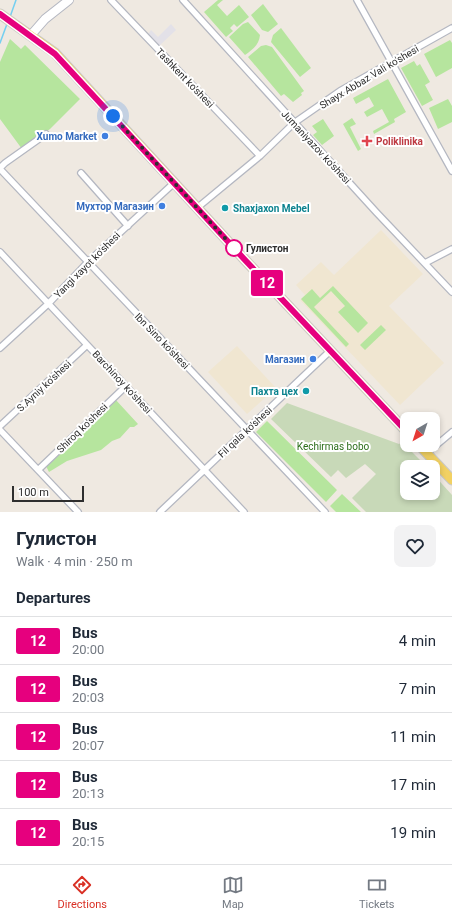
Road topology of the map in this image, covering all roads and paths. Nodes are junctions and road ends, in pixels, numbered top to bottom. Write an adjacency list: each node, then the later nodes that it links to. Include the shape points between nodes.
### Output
1 (69, 0): 7 (street, via 45,19)
2 (111, 0): 11 (street, Tashkent ko'shesi)
3 (183, 0): 9 (street, Jumaniyazov ko'shesi)
4 (357, 0): 8 (street)
5 (0, 14): 7 (main road)
6 (452, 28): 8 (street, Shayx Abbaz Vali ko'shesi)
7 (31, 35): 15 (main road, via 55,54)
8 (391, 62): 9 (street, Shayx Abbaz Vali ko'shesi, via 340,91); 13 (street)
9 (294, 123): 11 (street, Shayx Abbaz Vali ko'shesi); 21 (street, Jumaniyazov ko'shesi)
10 (46, 134): 12 (street)
11 (260, 156): 16 (street, Shayx Abbaz Vali ko'shesi)
12 (0, 169): 20 (street, Ibn Sino ko'shesi)
13 (452, 171)
14 (81, 173): 17 (street)
15 (174, 183): 16 (main road); 17 (street, Yangi xayot ko'shesi)
16 (198, 208): 26 (main road)
17 (128, 226): 20 (street, Yangi xayot ko'shesi)
18 (452, 249): 21 (street)
19 (0, 252): 23 (street, Barchinoy ko'shesi)
20 (88, 262): 23 (street, Yangi xayot ko'shesi); 31 (street, Ibn Sino ko'shesi)
21 (425, 263): 22 (street, Jumaniyazov ko'shesi)
22 (452, 292)
23 (48, 304): 24 (street, Barchinoy ko'shesi); 25 (street, Yangi xayot ko'shesi)
24 (87, 345): 27 (street, Barchinoy ko'shesi); 29 (street, S.Ayniy ko'shesi)
25 (0, 348)
26 (330, 351): 28 (main road); 31 (street, Fil qala ko'shesi)
27 (125, 386): 34 (street, Shiroq ko'shesi); 35 (street, Barchinoy ko'shesi)
28 (400, 425)
29 (0, 426)
30 (0, 430): 34 (street)
31 (247, 430): 35 (street, Fil qala ko'shesi); 40 (street, Ibn Sino ko'shesi)
32 (452, 432): 33 (street)
33 (427, 453): 36 (main road)
34 (38, 470): 37 (street)
35 (204, 470): 38 (street, Fil qala ko'shesi); 39 (street, Barchinoy ko'shesi)
36 (452, 480)
37 (78, 512)
38 (160, 512)
39 (244, 512)
40 (325, 512)

